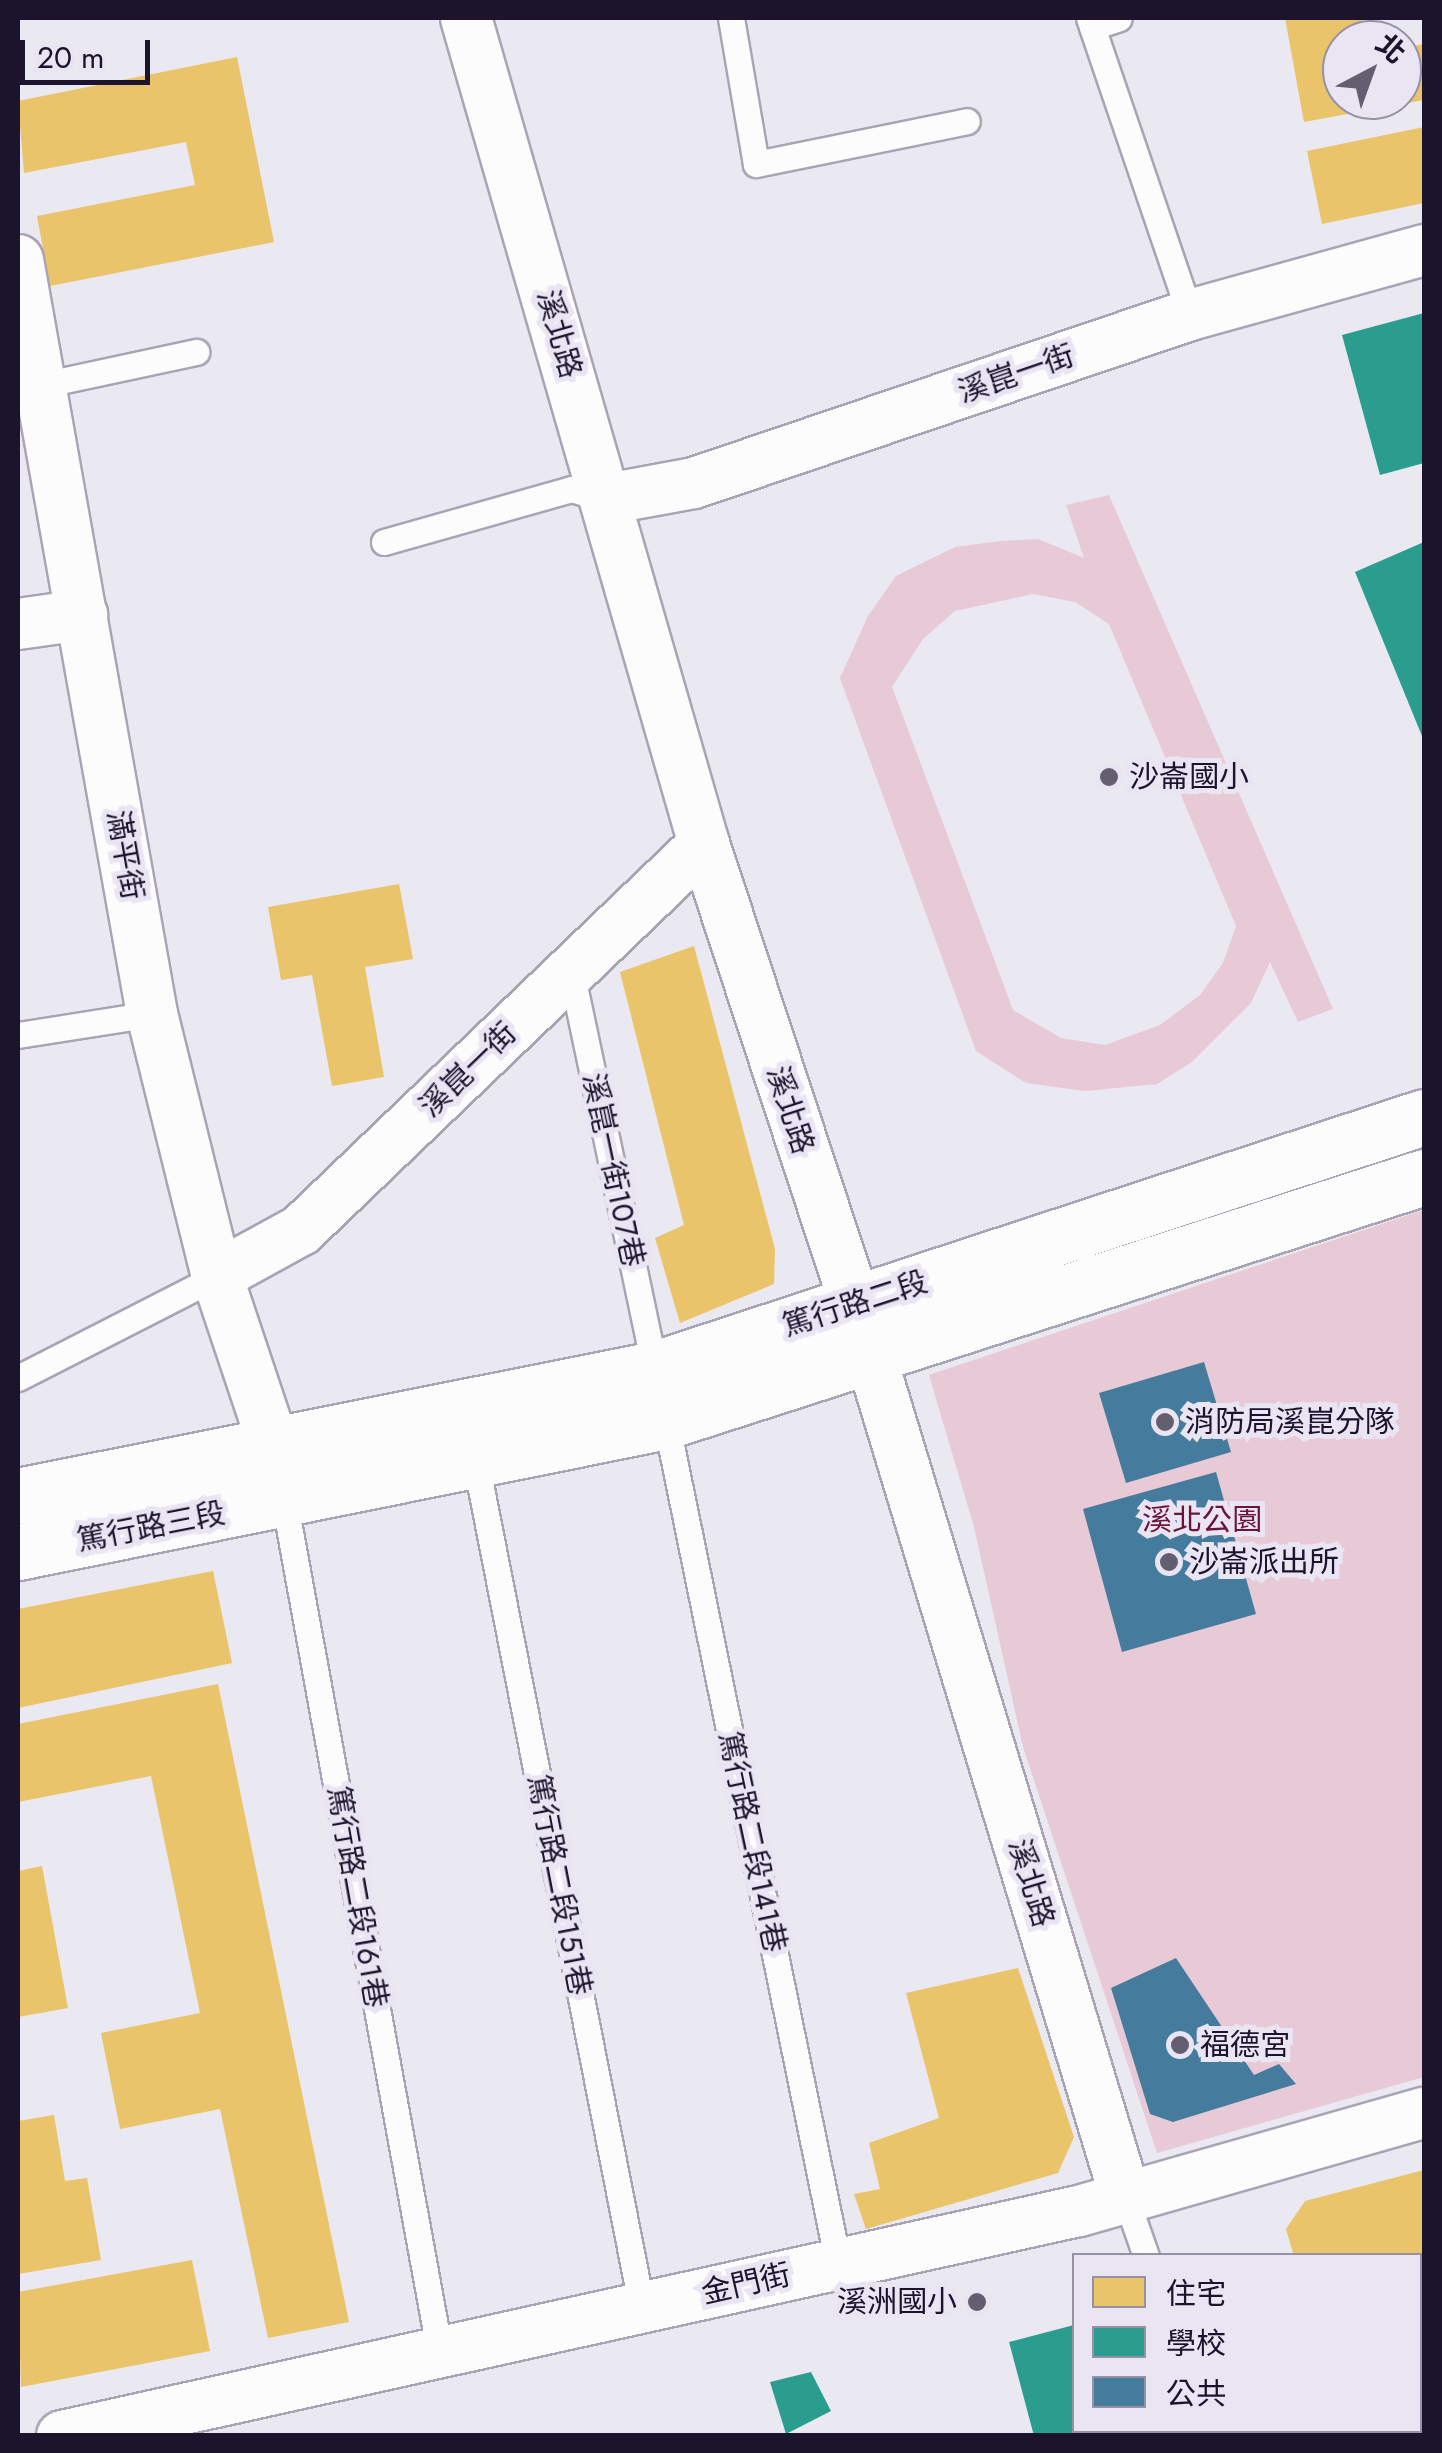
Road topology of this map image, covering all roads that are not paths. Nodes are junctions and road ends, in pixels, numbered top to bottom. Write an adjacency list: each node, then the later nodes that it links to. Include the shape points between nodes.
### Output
1 (466, 18): 11 (street, 溪北路)
2 (731, 18): 5 (lane, via 756,164)
3 (1119, 18): 4 (lane)
4 (1091, 22): 8 (lane)
5 (967, 121)
6 (1424, 250): 8 (street, 溪崑一街)
7 (20, 288): 10 (street, 滿平街)
8 (1190, 315): 11 (street, 溪崑一街, via 694,483)
9 (196, 352): 10 (lane)
10 (37, 386): 13 (street, 滿平街)
11 (607, 499): 12 (lane, via 571,489); 15 (street, 溪北路)
12 (384, 542)
13 (82, 615): 14 (street); 17 (street, 滿平街)
14 (18, 624)
15 (704, 844): 16 (street, 溪崑一街); 22 (street, 溪北路)
16 (571, 971): 21 (street, 溪崑一街, via 302,1230); 25 (lane, 溪崑一街107巷)
17 (152, 1014): 18 (lane); 21 (street, 滿平街)
18 (18, 1035)
19 (1424, 1117): 22 (street, 篤行路二段)
20 (1424, 1177): 23 (street, 篤行路二段)
21 (217, 1276): 24 (lane); 26 (street, 滿平街)
22 (855, 1304): 23 (street, 溪北路); 25 (street, 篤行路二段)
23 (871, 1356): 25 (street, 篤行路二段); 32 (street, 溪北路)
24 (18, 1378)
25 (661, 1395): 26 (street, 篤行路二段); 27 (street, 篤行路二段); 34 (lane, 篤行路二段141巷)
26 (272, 1440): 28 (street, 篤行路三段); 29 (lane, 篤行路二段161巷)
27 (476, 1462): 29 (street, 篤行路二段); 35 (lane, 篤行路二段151巷)
28 (18, 1496)
29 (285, 1502): 30 (street, 篤行路三段); 36 (lane, 篤行路二段161巷)
30 (18, 1552)
31 (1424, 2114): 32 (street, 金門街)
32 (1126, 2198): 33 (lane); 34 (street, 金門街)
33 (1145, 2253)
34 (838, 2263): 35 (street, 金門街)
35 (642, 2308): 36 (street, 金門街)
36 (440, 2354): 37 (street, 金門街)
37 (62, 2436)

